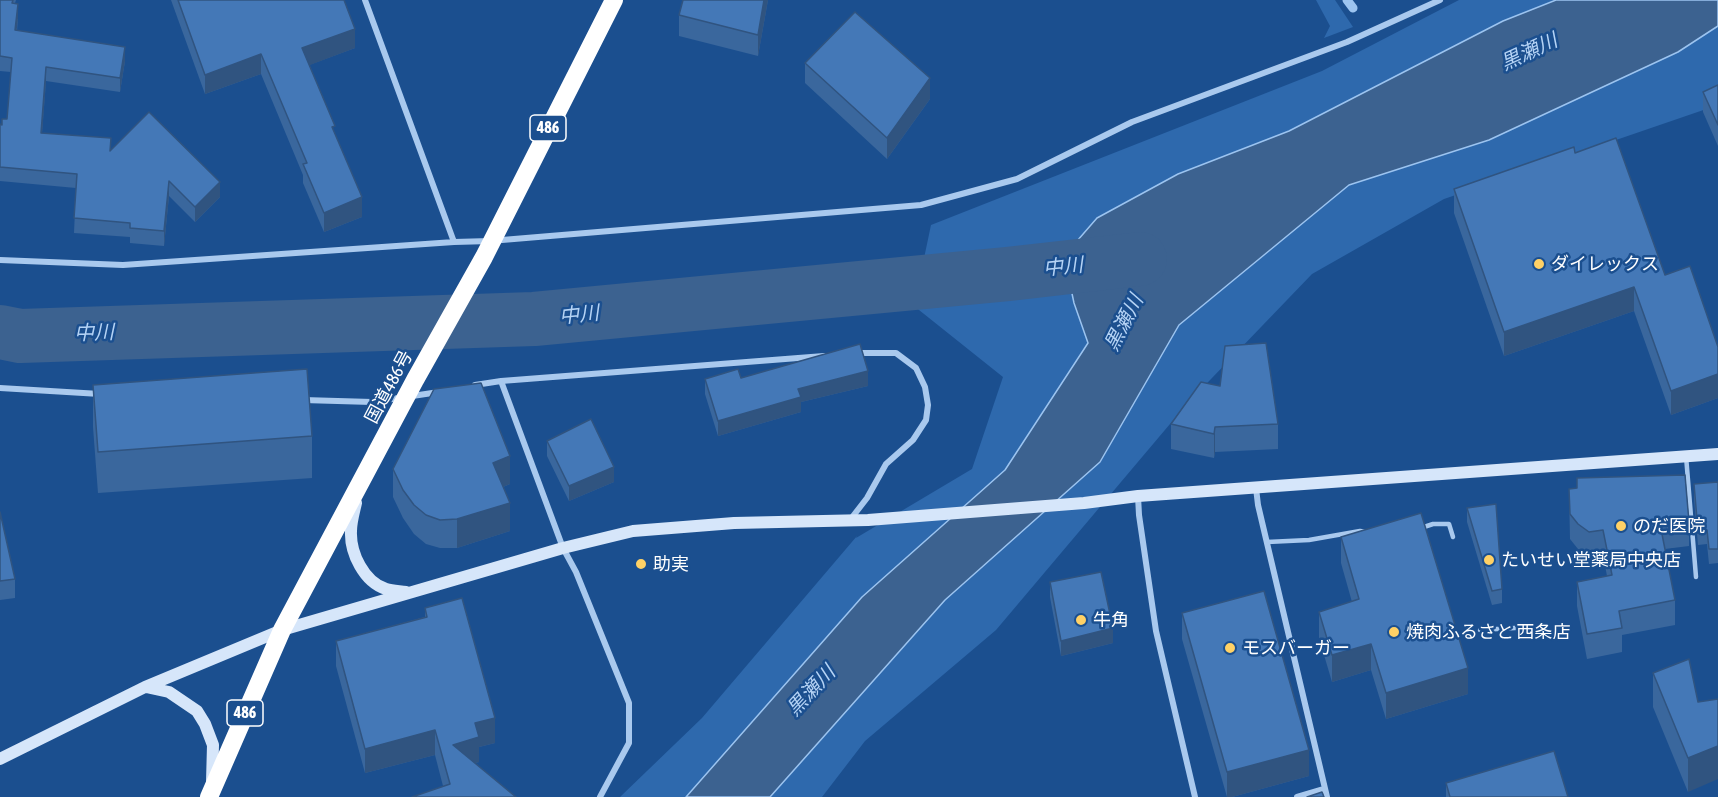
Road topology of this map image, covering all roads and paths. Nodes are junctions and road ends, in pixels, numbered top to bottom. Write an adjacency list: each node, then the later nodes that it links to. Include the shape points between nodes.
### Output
1 (365, 0): 4 (street)
2 (614, 0): 5 (highway, 国道486号 / 486)
3 (1440, 0): 5 (street, via 1347,42 1132,122 1017,180 921,205)
4 (454, 242): 5 (street); 6 (street, via 123,265)
5 (487, 249): 14 (highway, 国道486号 / 486)
6 (0, 260)
7 (842, 354): 21 (street, via 896,353 916,368 928,405 926,420 913,440 886,464)
8 (830, 355): 9 (street)
9 (501, 381): 10 (street); 26 (street)
10 (466, 387)
11 (0, 388): 13 (street)
12 (443, 391): 14 (street)
13 (110, 395)
14 (408, 397): 15 (street, via 372,402); 18 (highway, 国道486号 / 486)
15 (301, 400)
16 (1718, 454): 17 (street)
17 (1686, 456): 19 (street); 27 (lane)
18 (362, 482): 28 (street, via 350,534 357,561 375,583); 30 (highway, 国道486号 / 486)
19 (1256, 488): 20 (street); 25 (street)
20 (1138, 496): 21 (street); 37 (street, via 1156,631)
21 (849, 521): 26 (street, via 734,523 633,531)
22 (1411, 530): 24 (lane, via 1449,524)
23 (1368, 532): 25 (lane)
24 (1454, 537)
25 (1268, 542): 34 (street)
26 (563, 548): 28 (street); 36 (street, via 628,703 629,743)
27 (1696, 577)
28 (410, 593): 30 (street)
29 (1532, 627): 31 (lane)
30 (282, 630): 32 (street); 35 (highway, 国道486号 / 486)
31 (1480, 630)
32 (145, 687): 33 (street); 35 (street, via 169,692 197,711 205,724 213,745)
33 (0, 759)
34 (1324, 789): 38 (street); 39 (street)
35 (210, 794)
36 (600, 797)
37 (1195, 797)
38 (1297, 797)
39 (1327, 797)

